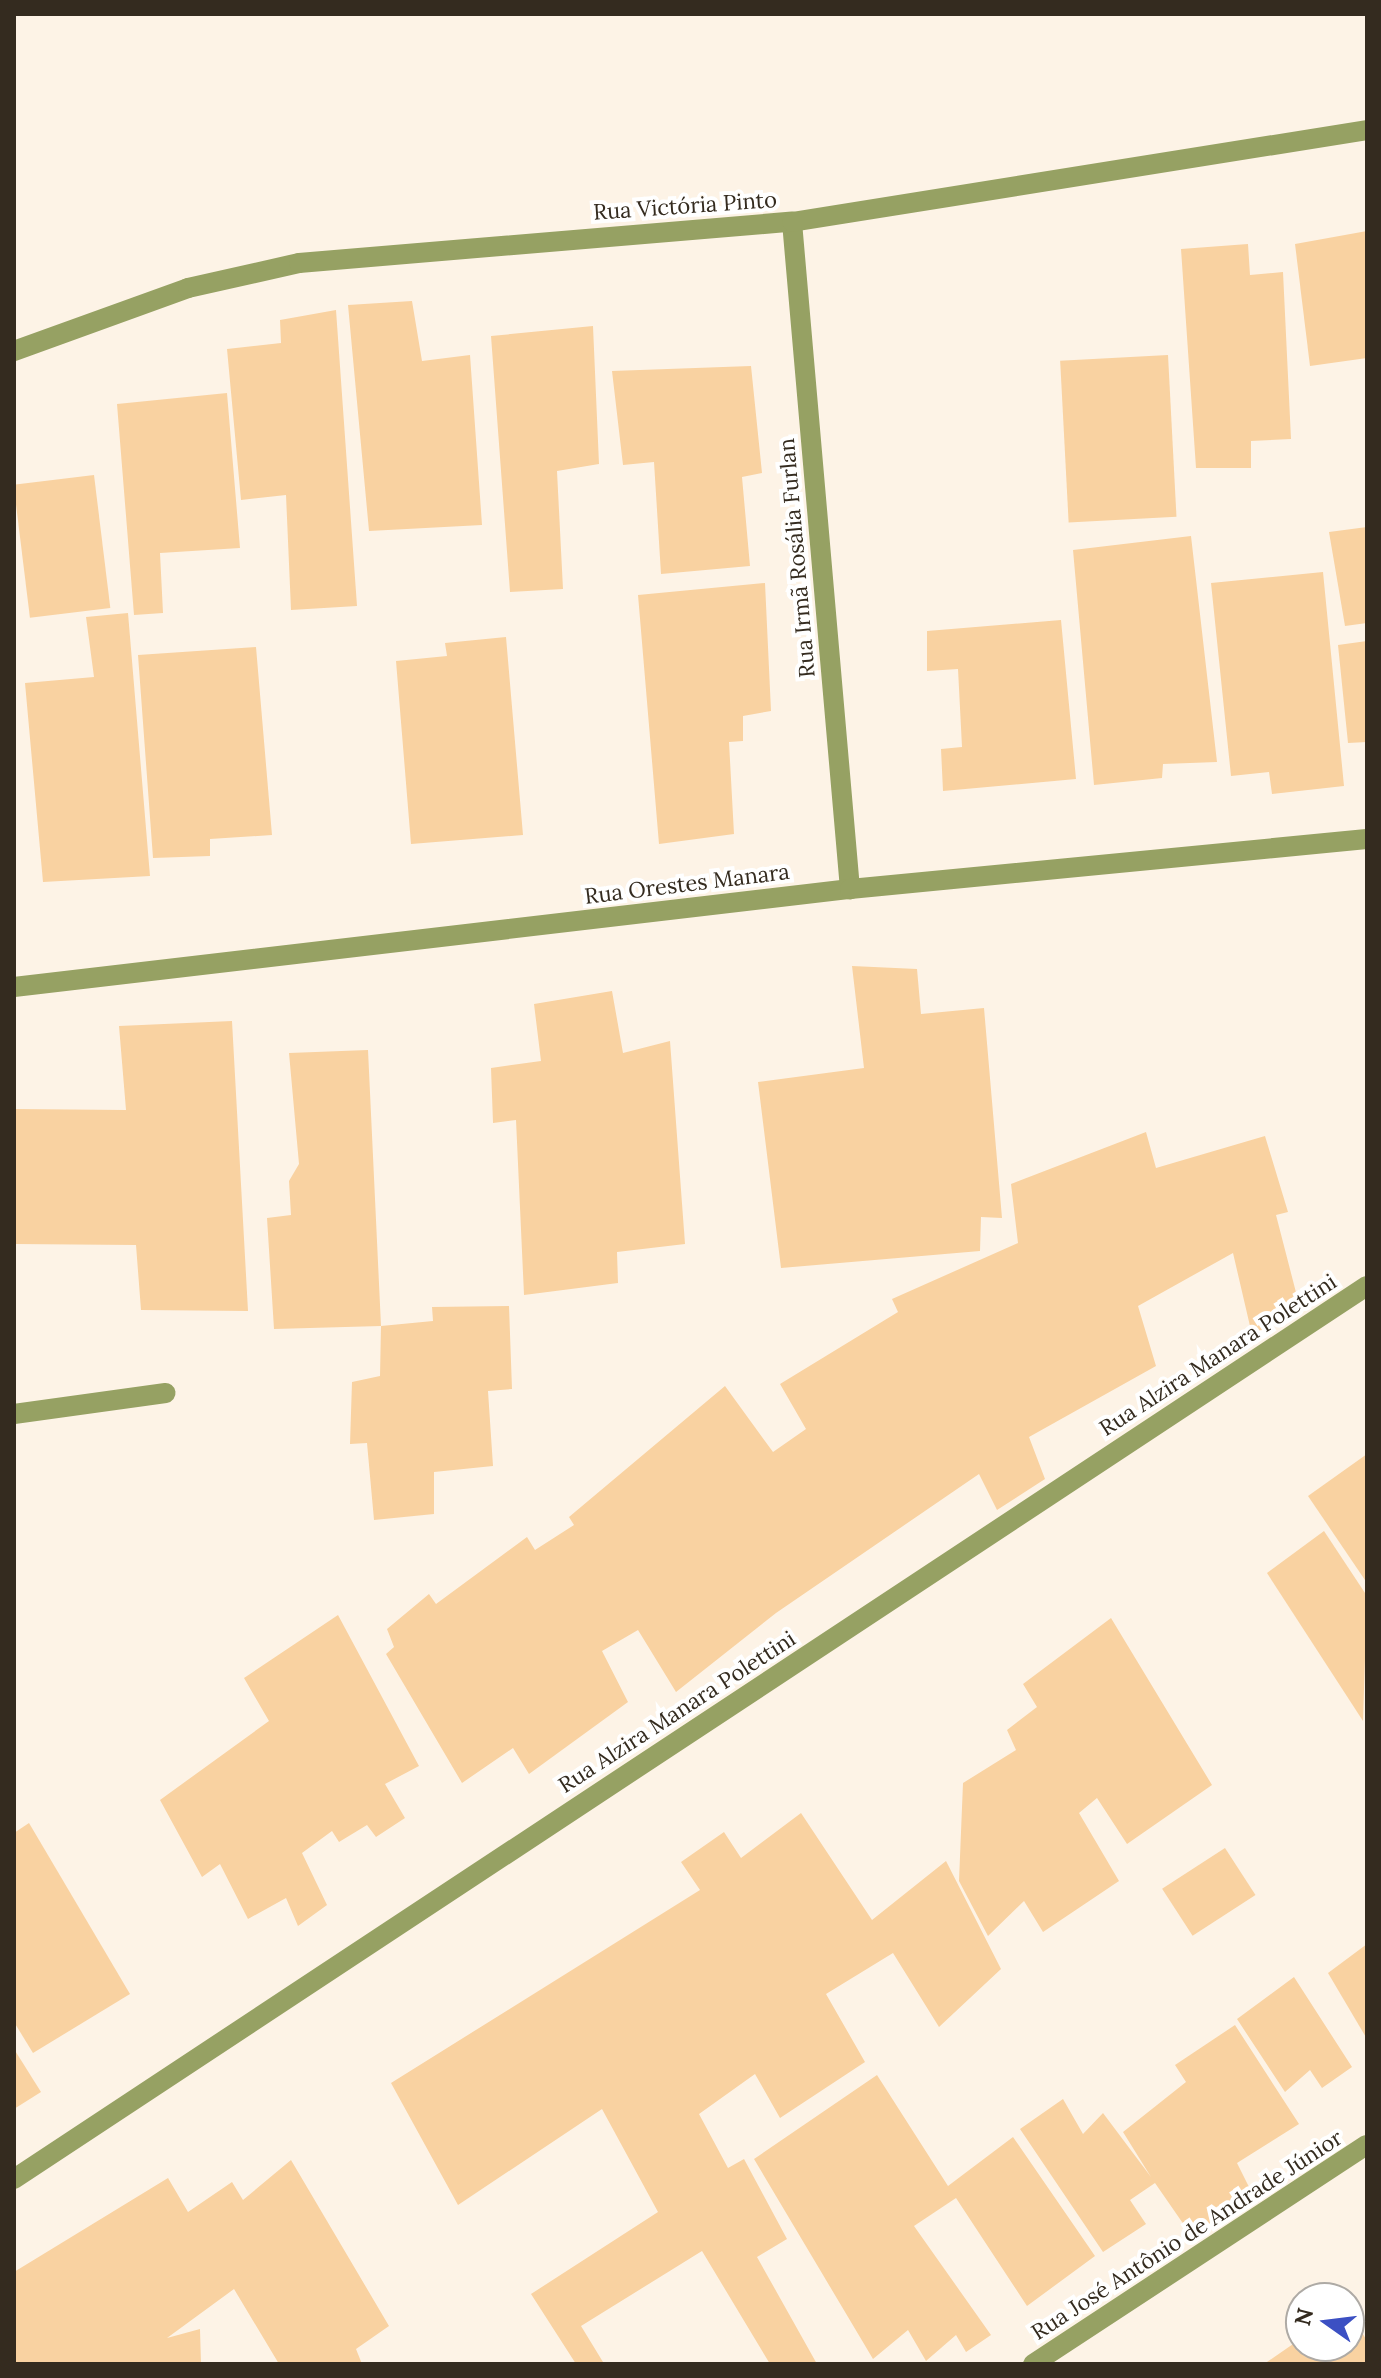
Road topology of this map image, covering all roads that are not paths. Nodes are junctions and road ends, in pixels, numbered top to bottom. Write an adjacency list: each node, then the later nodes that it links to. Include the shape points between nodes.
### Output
1 (1367, 130): 2 (street, Rua Victória Pinto)
2 (792, 222): 3 (street, Rua Victória Pinto, via 299,263 188,288); 5 (street, Rua Irmã Rosália Furlan)
3 (14, 351)
4 (1367, 839): 5 (street, Rua Orestes Manara)
5 (850, 889): 6 (street, Rua Orestes Manara)
6 (14, 987)
7 (1367, 1286): 11 (street, Rua Alzira Manara Polettini)
8 (166, 1393): 9 (street)
9 (14, 1414)
10 (1367, 2145): 12 (street, Rua José Antônio de Andrade Júnior)
11 (14, 2179)
12 (1033, 2364)

